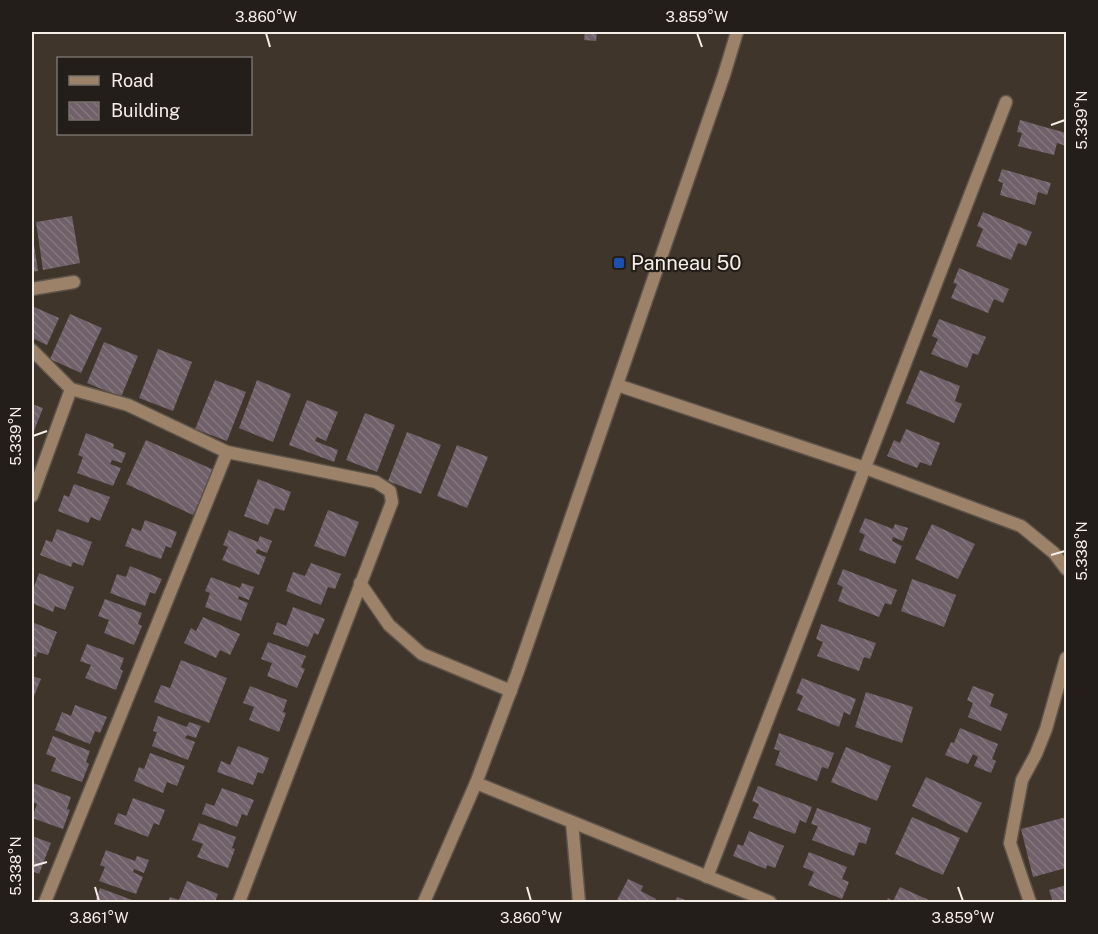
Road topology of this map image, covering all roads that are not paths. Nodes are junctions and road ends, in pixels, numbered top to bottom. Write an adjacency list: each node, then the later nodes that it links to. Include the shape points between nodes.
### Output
1 (737, 32): 6 (street)
2 (1006, 102): 9 (street)
3 (74, 282): 4 (street)
4 (32, 289)
5 (32, 350): 7 (street)
6 (617, 385): 9 (street); 14 (street)
7 (71, 389): 8 (street, via 128,405); 10 (street)
8 (227, 452): 12 (street, via 376,482 390,491 392,502); 18 (street)
9 (865, 468): 11 (street, via 1021,526 1054,553); 17 (street)
10 (32, 496)
11 (1066, 569)
12 (360, 583): 14 (street, via 389,625 422,654); 19 (street)
13 (1066, 658): 23 (street, via 1046,729 1022,780 1010,843)
14 (511, 691): 15 (street)
15 (476, 783): 16 (street); 20 (street)
16 (572, 822): 17 (street); 21 (street)
17 (707, 877): 22 (street)
18 (45, 903)
19 (239, 903)
20 (424, 903)
21 (579, 903)
22 (770, 903)
23 (1030, 903)

